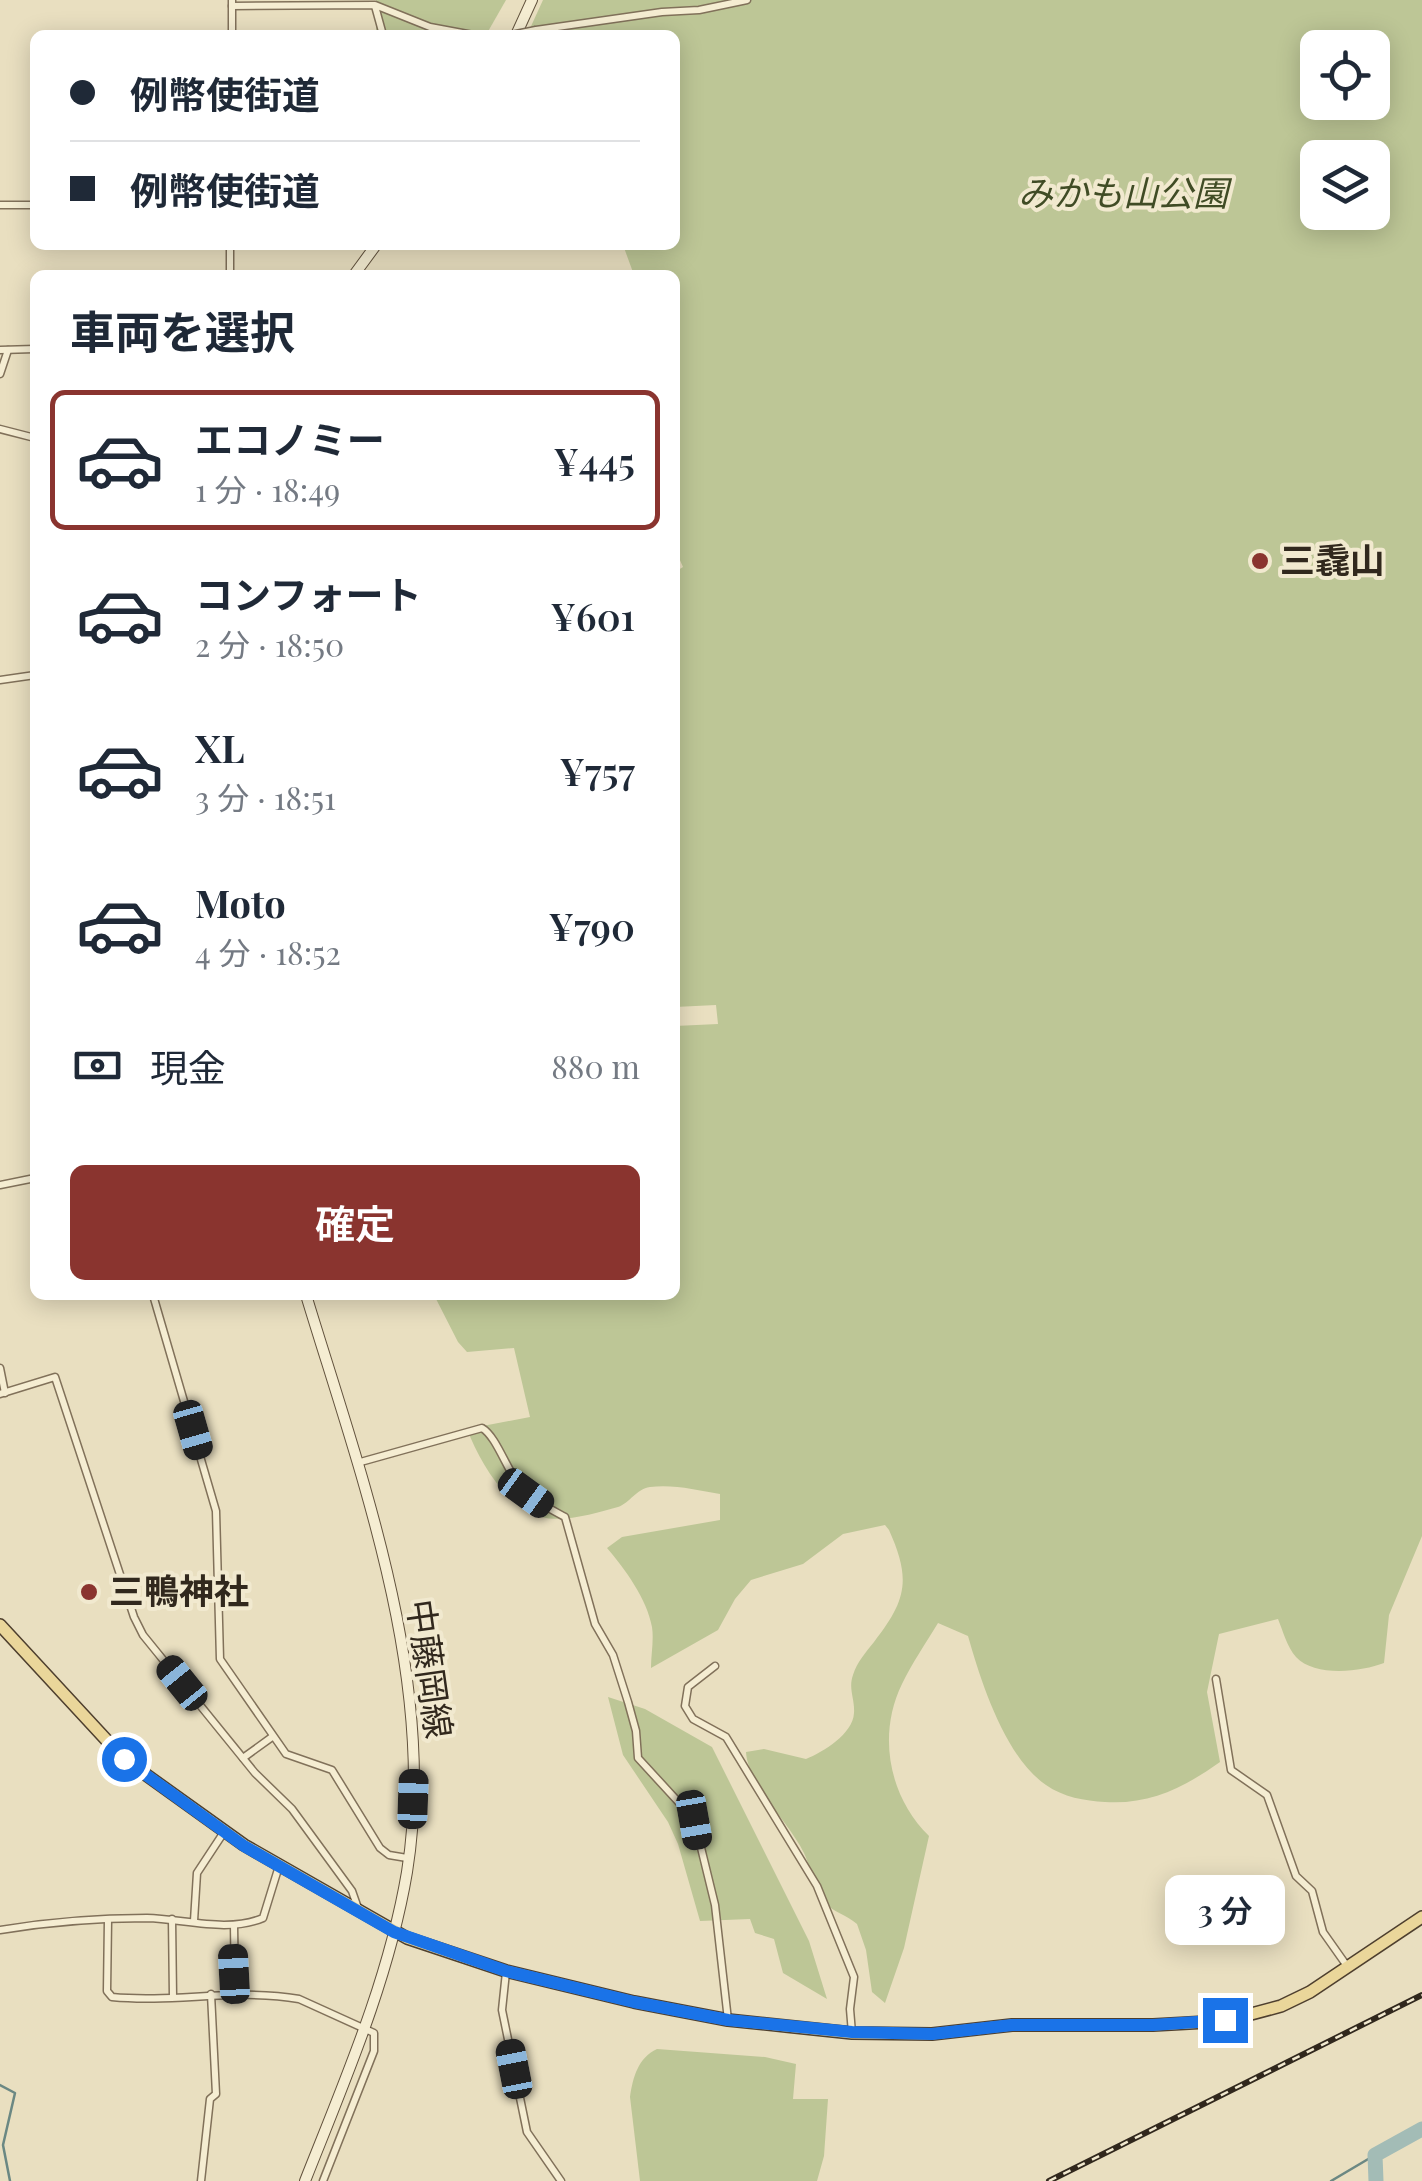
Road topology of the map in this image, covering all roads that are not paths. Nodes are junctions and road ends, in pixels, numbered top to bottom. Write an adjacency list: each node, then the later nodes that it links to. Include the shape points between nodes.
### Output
1 (532, 0): 9 (main road)
2 (747, 0): 10 (street, bridge)
3 (232, 3): 4 (street); 6 (street)
4 (350, 3): 5 (street)
5 (375, 5): 7 (street); 8 (street)
6 (232, 30)
7 (382, 30)
8 (446, 30)
9 (516, 30)
10 (536, 30)
11 (0, 205): 12 (street)
12 (30, 205)
13 (30, 349): 14 (street)
14 (4, 350): 15 (street)
15 (0, 374)
16 (0, 429): 17 (street)
17 (30, 437)
18 (30, 677): 19 (street)
19 (0, 680)
20 (30, 1179): 21 (street)
21 (0, 1186)
22 (155, 1300): 30 (street, via 215,1504 220,1659)
23 (307, 1300): 26 (main road, 中藤岡線)
24 (0, 1368): 25 (street)
25 (3, 1394): 31 (street, via 55,1377 134,1617)
26 (356, 1464): 33 (main road, 中藤岡線, via 407,1675 414,1766); 48 (street, via 486,1429 526,1493 565,1517 596,1624 628,1702 638,1758 694,1820 716,1905)
27 (0, 1624): 32 (main road, via 124,1759)
28 (715, 1666): 50 (street, via 688,1687 684,1706 693,1719 726,1737 818,1886 854,1977)
29 (1216, 1679): 43 (street, via 1231,1770 1267,1795 1296,1876 1312,1891 1323,1932)
30 (272, 1737): 31 (street); 33 (street, via 292,1758 332,1770 380,1848)
31 (243, 1758): 35 (street, via 292,1809 357,1898)
32 (224, 1832): 34 (main road); 39 (street, via 197,1874)
33 (409, 1858): 42 (main road, 中藤岡線)
34 (279, 1866): 35 (main road); 40 (street, via 263,1918)
35 (360, 1913): 42 (main road)
36 (1422, 1917): 43 (main road)
37 (172, 1919): 38 (street); 39 (street); 47 (street)
38 (108, 1920): 41 (street); 47 (street, via 108,1994)
39 (194, 1921): 40 (street)
40 (234, 1925): 45 (street)
41 (0, 1930)
42 (394, 1932): 44 (main road); 49 (main road, 中藤岡線)
43 (1348, 1968): 50 (main road, via 1281,2006 1225,2020)
44 (506, 1971): 48 (main road); 54 (street, via 502,2010 526,2132)
45 (235, 1992): 46 (street); 49 (street, via 300,1999)
46 (211, 1994): 47 (street); 51 (street, via 216,2094 210,2099)
47 (173, 1997)
48 (728, 2020): 50 (main road)
49 (365, 2028): 52 (main road, 中藤岡線); 53 (street, via 376,2042)
50 (852, 2032)
51 (201, 2181)
52 (305, 2181)
53 (324, 2181)
54 (561, 2181)

